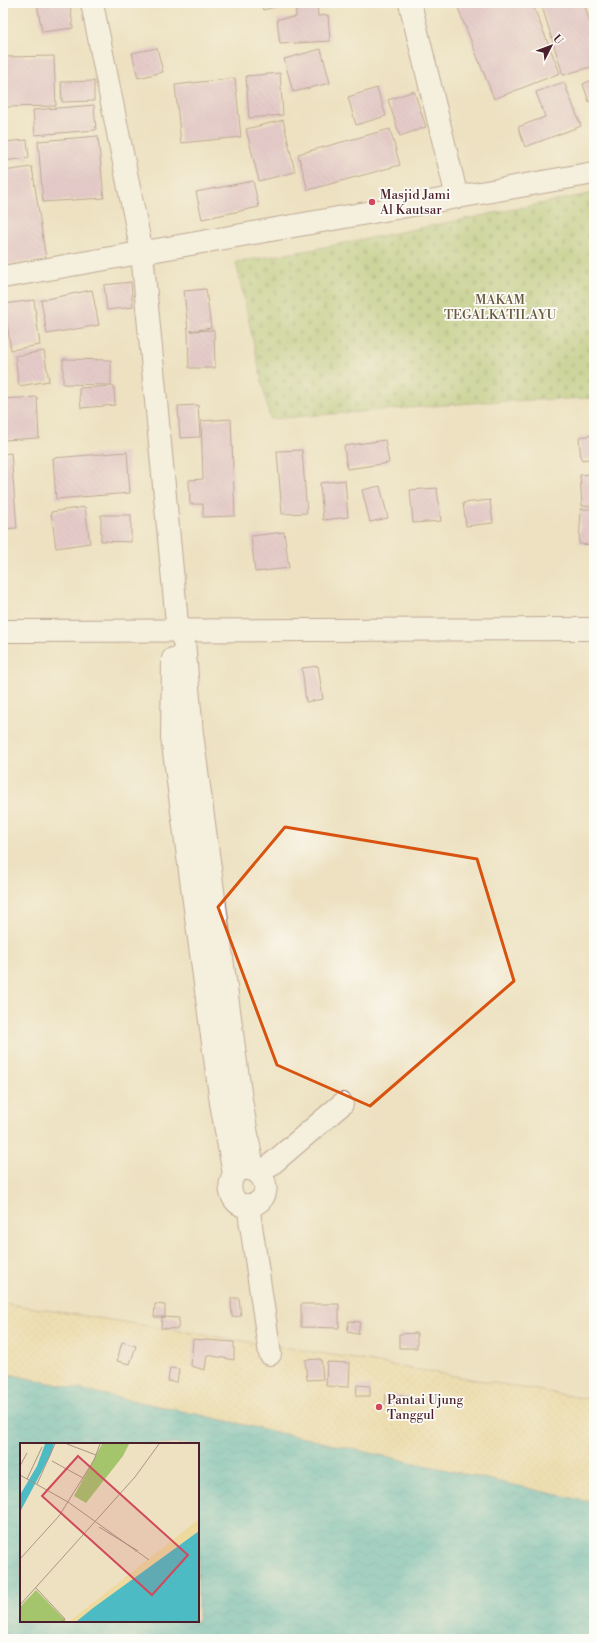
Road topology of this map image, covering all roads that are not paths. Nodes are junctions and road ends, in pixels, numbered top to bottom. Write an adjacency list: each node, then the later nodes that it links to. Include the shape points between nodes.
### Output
1 (92, 3): 5 (main road)
2 (410, 3): 4 (main road)
3 (594, 173): 4 (main road)
4 (457, 197): 5 (main road)
5 (142, 253): 6 (main road); 7 (main road)
6 (3, 277)
7 (178, 629): 8 (main road); 9 (main road); 11 (main road, via 173,641 172,737 204,892 221,1103)
8 (594, 629)
9 (3, 631)
10 (342, 1104): 11 (main road)
11 (249, 1173): 12 (main road, via 265,1181 264,1194 257,1203); 12 (main road, via 230,1180 229,1188 230,1195 241,1204)
12 (248, 1205): 13 (main road)
13 (270, 1354)

